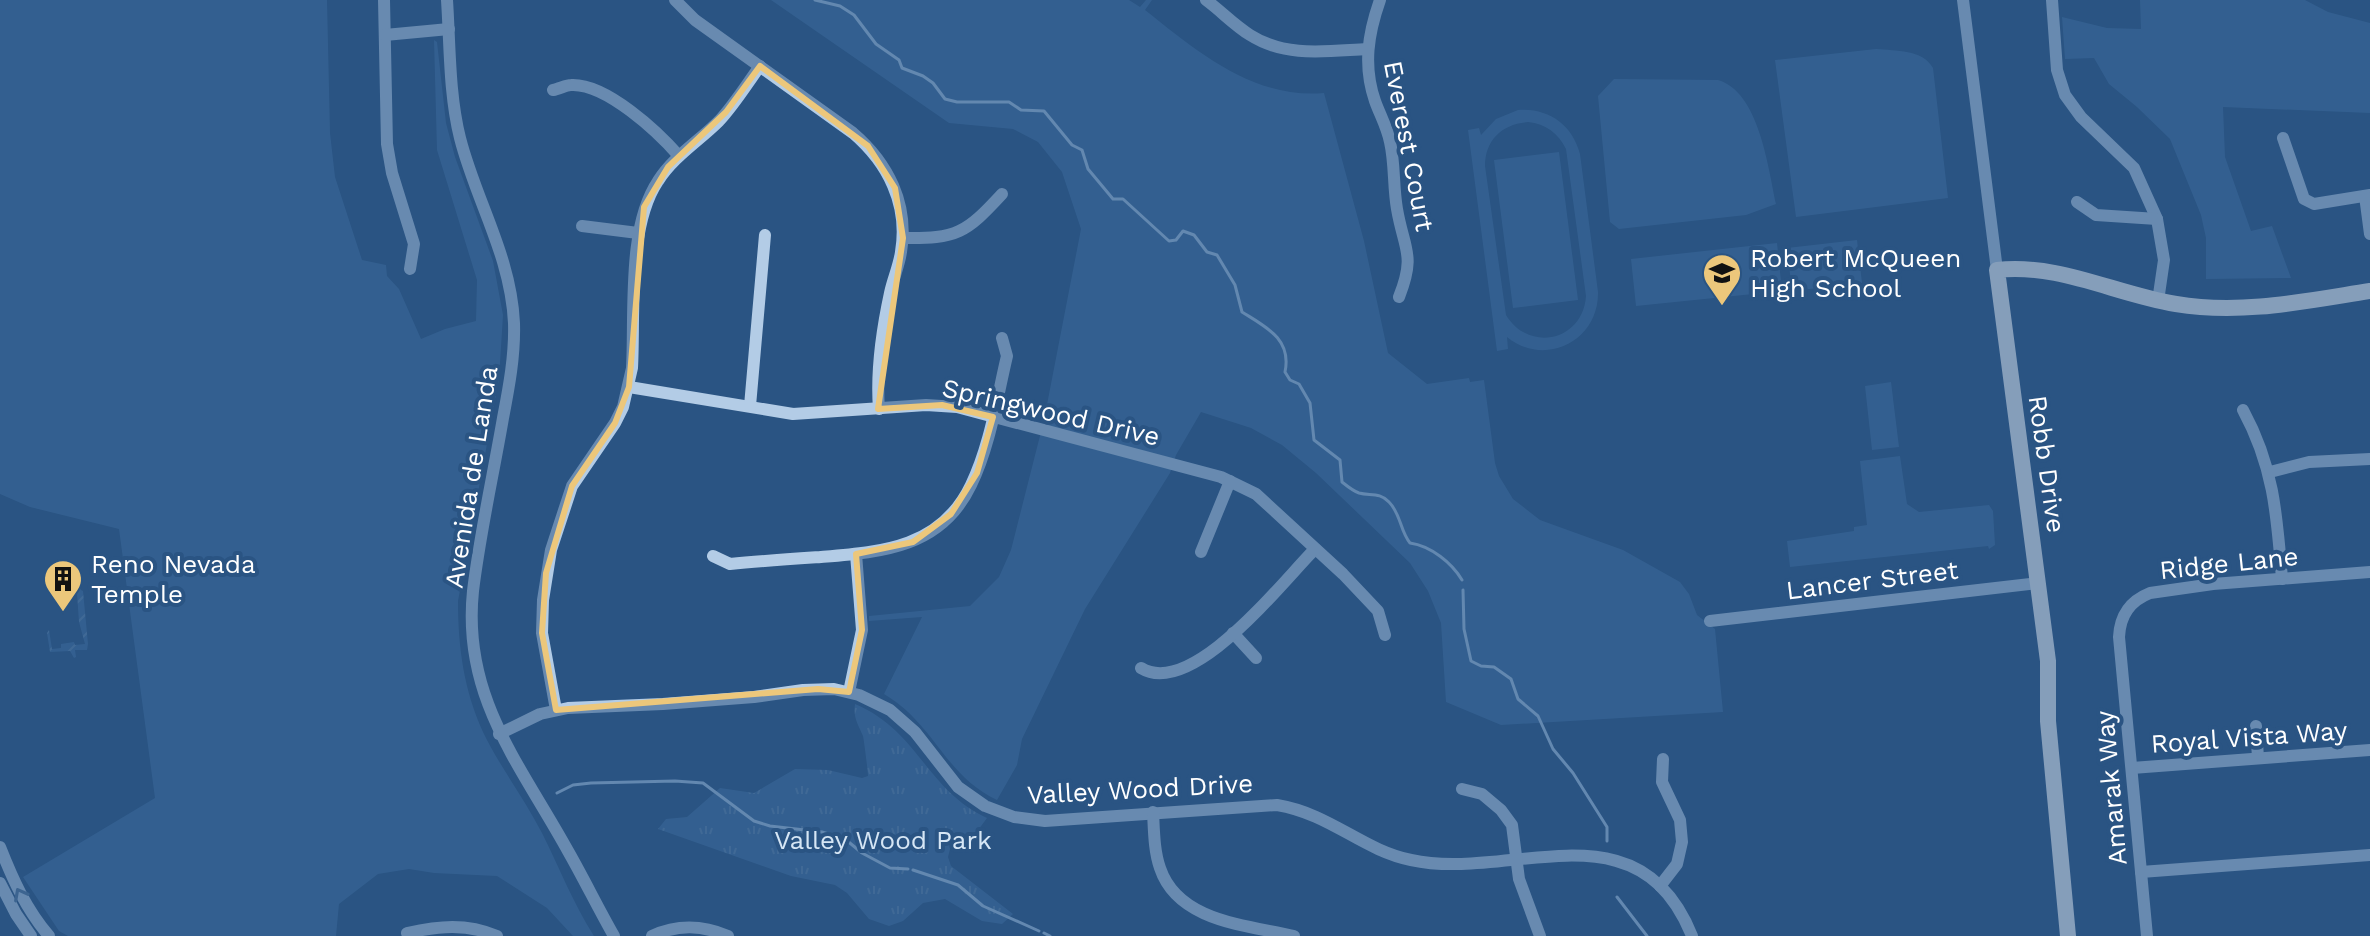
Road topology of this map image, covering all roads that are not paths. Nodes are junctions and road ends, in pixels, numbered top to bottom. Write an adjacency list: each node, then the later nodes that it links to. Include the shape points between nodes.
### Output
1 (384, 0): 9 (street)
2 (447, 0): 8 (street, Avenida de Landa)
3 (675, 0): 11 (street)
4 (1206, 0): 10 (street, via 1270,45 1296,51)
5 (1380, 0): 10 (street)
6 (1963, 0): 25 (street, Robb Drive)
7 (2052, 0): 18 (street, via 2057,70 2065,95 2134,168)
8 (449, 29): 9 (street); 54 (street, Avenida de Landa, via 460,137 502,252 514,324 472,612 480,686)
9 (385, 35): 24 (street, via 387,144 414,244)
10 (1367, 49): 27 (street, Everest Court, via 1371,84 1391,145 1397,210 1408,251 1409,272)
11 (760, 66): 14 (street, via 726,112); 23 (street, via 879,158 895,188)
12 (553, 90): 14 (street, via 573,85 613,100 645,121)
13 (2283, 138): 16 (street, via 2304,199 2314,204)
14 (679, 156): 20 (street, via 650,193)
15 (1002, 194): 23 (street, via 957,233)
16 (2367, 196): 21 (street)
17 (2077, 202): 18 (street, via 2096,215)
18 (2157, 219): 28 (street, via 2164,260)
19 (582, 226): 20 (street)
20 (638, 233): 30 (street)
21 (2370, 234)
22 (765, 235): 31 (street)
23 (903, 238): 32 (street, via 877,381)
24 (410, 269)
25 (1997, 270): 28 (main road, via 2065,275); 44 (main road, Robb Drive)
26 (2370, 291): 28 (main road, via 2240,309)
27 (1399, 297)
28 (2158, 301)
29 (1002, 338): 34 (street, via 1007,356)
30 (629, 387): 31 (street, Springwood Drive); 52 (street, via 615,423 572,486 551,550 542,633)
31 (750, 406): 32 (street, Springwood Drive, via 812,415)
32 (879, 409): 34 (street, Springwood Drive, via 942,405)
33 (2243, 410): 36 (street)
34 (993, 417): 37 (street, Springwood Drive); 40 (street, via 977,473 951,514 913,542)
35 (2370, 459): 36 (street, via 2309,462)
36 (2270, 472): 43 (street)
37 (1230, 481): 38 (street, Springwood Drive, via 1265,501); 39 (street)
38 (1315, 549): 46 (street); 47 (street, Springwood Drive, via 1370,601)
39 (1201, 552)
40 (856, 554): 41 (street, via 730,564); 51 (street, via 862,630)
41 (713, 556)
42 (2370, 572): 43 (street, Ridge Lane)
43 (2282, 579): 48 (street, Ridge Lane, via 2150,593 2127,609)
44 (2038, 583): 45 (street, Lancer Street); 77 (main road, Robb Drive)
45 (1710, 621)
46 (1233, 633): 49 (street); 50 (street, via 1201,660 1178,671 1160,675)
47 (1385, 635)
48 (2119, 637): 58 (street, Amarak Way)
49 (1256, 658)
50 (1141, 668)
51 (849, 692): 52 (street, Valley Wood Drive, via 818,689); 60 (street, Valley Wood Drive, via 903,720 958,787 999,813 1045,821)
52 (556, 710): 54 (street, Valley Wood Drive)
53 (2256, 726): 56 (street)
54 (499, 734): 71 (street, Avenida de Landa)
55 (2370, 750): 56 (street, Royal Vista Way)
56 (2258, 758): 58 (street, Royal Vista Way)
57 (1663, 759): 66 (street, via 1662,782 1680,820 1682,842 1677,864)
58 (2132, 768): 64 (street, Amarak Way)
59 (1462, 789): 63 (street, via 1482,794 1508,817)
60 (1153, 812): 63 (street, Valley Wood Drive, via 1277,805 1311,812 1376,848 1410,860 1445,864); 74 (street, via 1160,870 1179,899 1201,913)
61 (0, 847): 69 (street, one-way to 61, via 15,885)
62 (2370, 855): 64 (street)
63 (1517, 859): 66 (street, Valley Wood Drive, via 1600,857 1632,868); 75 (street)
64 (2141, 872): 78 (street, Amarak Way)
65 (0, 883): 68 (street)
66 (1660, 886): 76 (street, Valley Wood Drive)
67 (407, 933): 70 (street, via 453,926)
68 (31, 936)
69 (49, 936)
70 (497, 936)
71 (614, 936)
72 (652, 936): 73 (street, via 691,927)
73 (728, 936)
74 (1294, 936)
75 (1540, 936)
76 (1692, 936)
77 (2068, 936)
78 (2147, 936)

